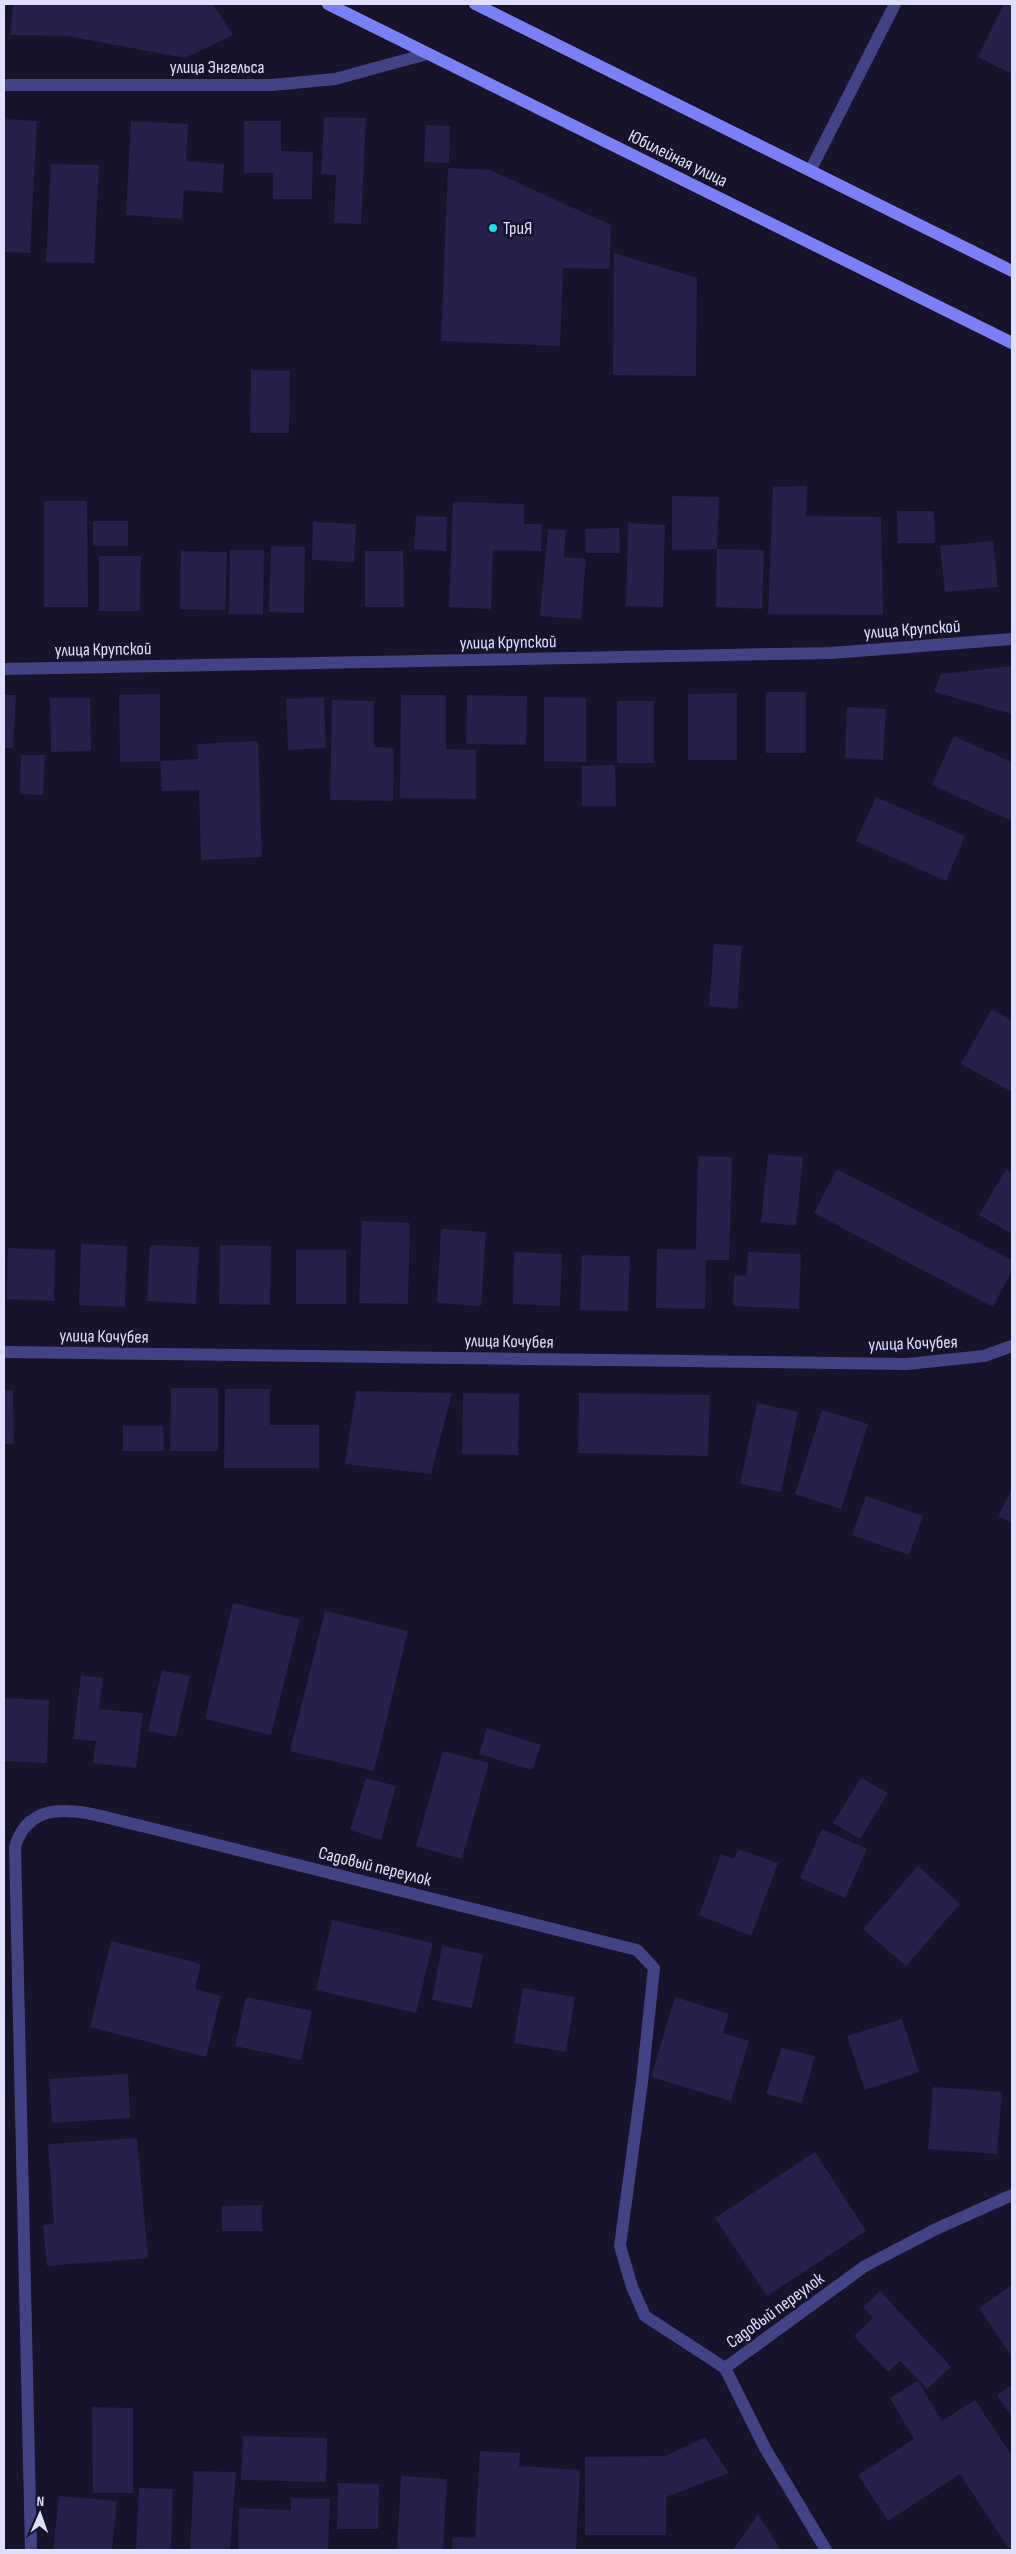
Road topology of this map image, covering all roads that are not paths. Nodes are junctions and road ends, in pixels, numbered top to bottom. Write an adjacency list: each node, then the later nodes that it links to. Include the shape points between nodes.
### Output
1 (328, 4): 4 (main road, Юбилейная улица)
2 (475, 4): 6 (main road)
3 (895, 4): 6 (street)
4 (427, 54): 5 (street, улица Энгельса, via 335,78 272,85); 8 (main road, Юбилейная улица)
5 (4, 85)
6 (810, 168): 7 (main road)
7 (1012, 271)
8 (1012, 343)
9 (1012, 639): 10 (street, улица Крупской, via 831,653)
10 (4, 669)
11 (1012, 1346): 12 (street, улица Кочубея, via 984,1356 906,1364)
12 (4, 1352)
13 (1012, 2195): 14 (street, Садовый переулок, via 865,2266)
14 (725, 2368): 15 (street, Садовый переулок, via 645,2316 620,2246 654,1968 638,1950 142,1826 66,1810 45,1812 28,1821 20,1831 15,1847); 16 (street, via 765,2448)
15 (31, 2550)
16 (826, 2550)

